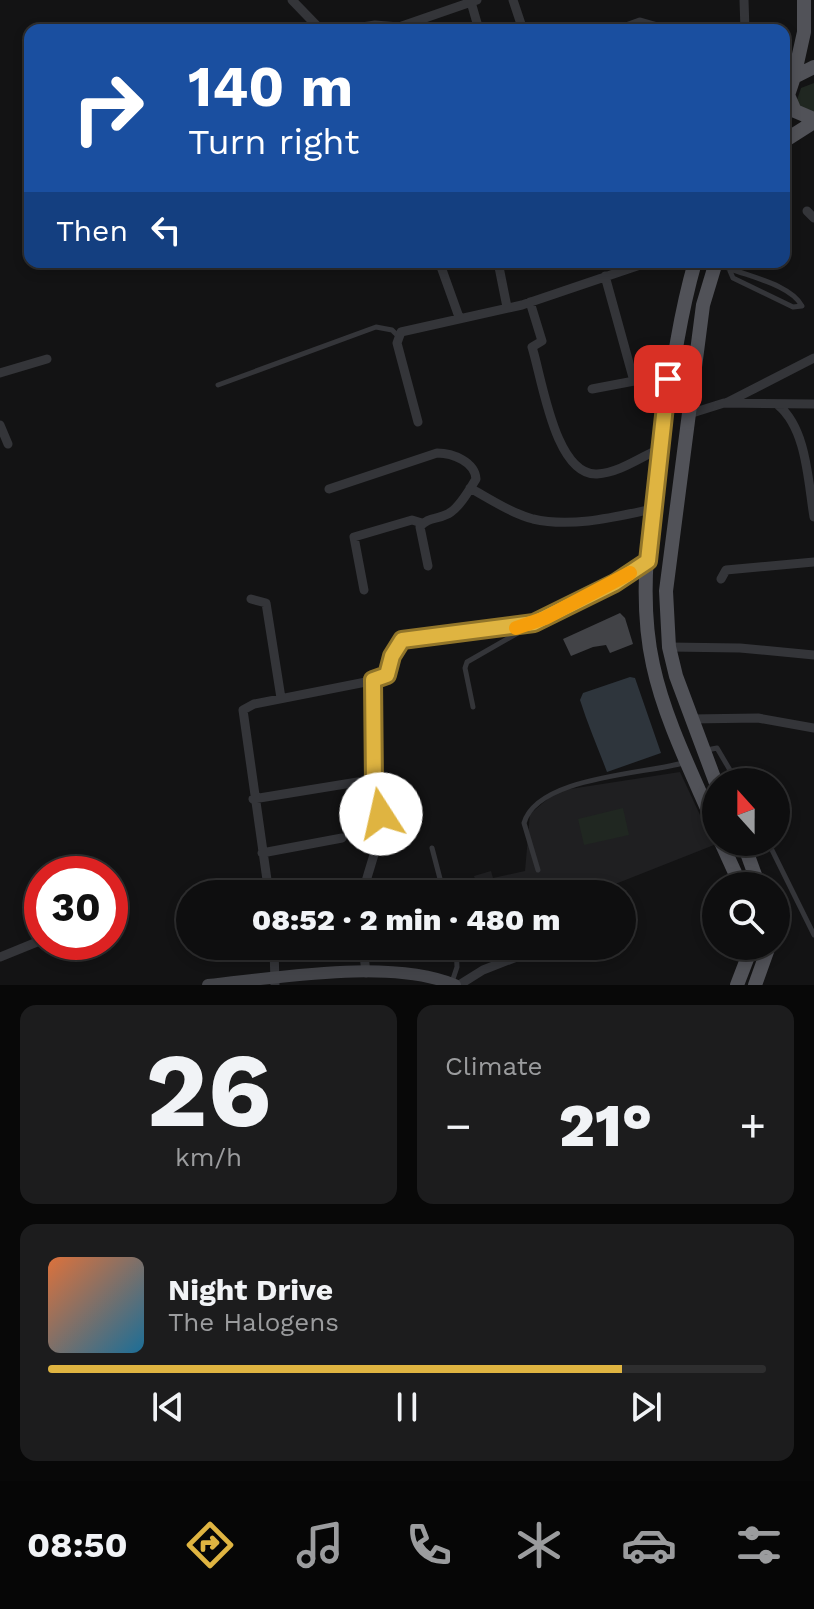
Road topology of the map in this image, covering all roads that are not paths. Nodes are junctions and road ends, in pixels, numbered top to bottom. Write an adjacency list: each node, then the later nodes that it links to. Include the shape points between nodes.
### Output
1 (292, 0): 6 (street)
2 (513, 0): 9 (street)
3 (744, 0): 10 (street)
4 (804, 0): 11 (main road, via 804,32)
5 (474, 1): 7 (street); 8 (street)
6 (315, 24)
7 (408, 24)
8 (478, 24)
9 (521, 24)
10 (743, 24)
11 (792, 67): 12 (main road)
12 (814, 67)
13 (790, 104): 14 (main road)
14 (814, 120): 15 (main road)
15 (790, 137)
16 (441, 268): 26 (street)
17 (499, 268): 25 (street)
18 (630, 268): 23 (street)
19 (693, 268): 31 (main road)
20 (714, 268): 38 (main road, via 703,305)
21 (725, 268): 22 (lane)
22 (730, 271): 22 (lane, via 759,278 802,306 793,307 733,278)
23 (605, 276): 24 (street); 32 (street)
24 (530, 302): 25 (street); 42 (street, via 542,341 532,347 557,433 574,466 598,474)
25 (507, 307): 26 (street)
26 (459, 317): 27 (street)
27 (397, 335): 33 (lane, via 376,327); 39 (street)
28 (814, 358): 35 (street)
29 (47, 359): 30 (street)
30 (0, 373)
31 (668, 379): 32 (street); 42 (main road)
32 (634, 381): 34 (street)
33 (218, 385)
34 (592, 389)
35 (724, 403): 37 (street); 38 (street)
36 (814, 404): 37 (street)
37 (778, 405): 46 (street, via 801,447)
38 (689, 414): 55 (main road, via 666,591)
39 (418, 422)
40 (0, 425): 41 (street)
41 (8, 444)
42 (661, 448): 45 (main road)
43 (470, 488): 44 (street, via 475,471 452,453 437,453); 45 (street, via 520,514 549,522); 47 (street, via 451,512)
44 (329, 489)
45 (652, 509): 48 (main road)
46 (814, 517)
47 (422, 523): 50 (street); 52 (street, via 412,520 354,537)
48 (648, 561): 54 (street); 63 (main road, via 647,617 654,668)
49 (814, 562): 51 (street, via 726,570)
50 (428, 566)
51 (721, 579)
52 (364, 590)
53 (251, 599): 58 (street, via 266,603)
54 (534, 623): 57 (street, via 402,640 387,675); 59 (lane, via 467,662)
55 (669, 647): 56 (street); 60 (main road)
56 (814, 655)
57 (373, 680): 58 (street); 66 (street)
58 (281, 698): 68 (street, via 243,710)
59 (473, 707)
60 (691, 719): 61 (street, via 758,718); 62 (main road)
61 (814, 728)
62 (702, 751): 64 (main road); 65 (lane, via 717,748)
63 (687, 761): 67 (main road); 73 (lane, via 565,787 545,799 524,823)
64 (709, 768)
65 (730, 768)
66 (374, 784): 68 (street, via 363,780); 75 (street, via 381,814)
67 (702, 796)
68 (253, 799): 71 (street)
69 (342, 838): 71 (street)
70 (432, 848): 76 (lane)
71 (262, 853): 74 (street)
72 (775, 856): 77 (lane)
73 (538, 870)
74 (267, 880)
75 (367, 880)
76 (440, 880)
77 (814, 935)
78 (24, 947): 79 (street)
79 (0, 957)
80 (275, 960): 88 (street)
81 (365, 960): 86 (street)
82 (457, 960): 89 (lane)
83 (509, 960): 89 (street)
84 (747, 960): 91 (main road)
85 (764, 960): 92 (main road)
86 (366, 973): 87 (street); 88 (street)
87 (408, 980): 89 (street)
88 (276, 981): 90 (street)
89 (455, 984)
90 (208, 985)
91 (737, 985)
92 (755, 985)

